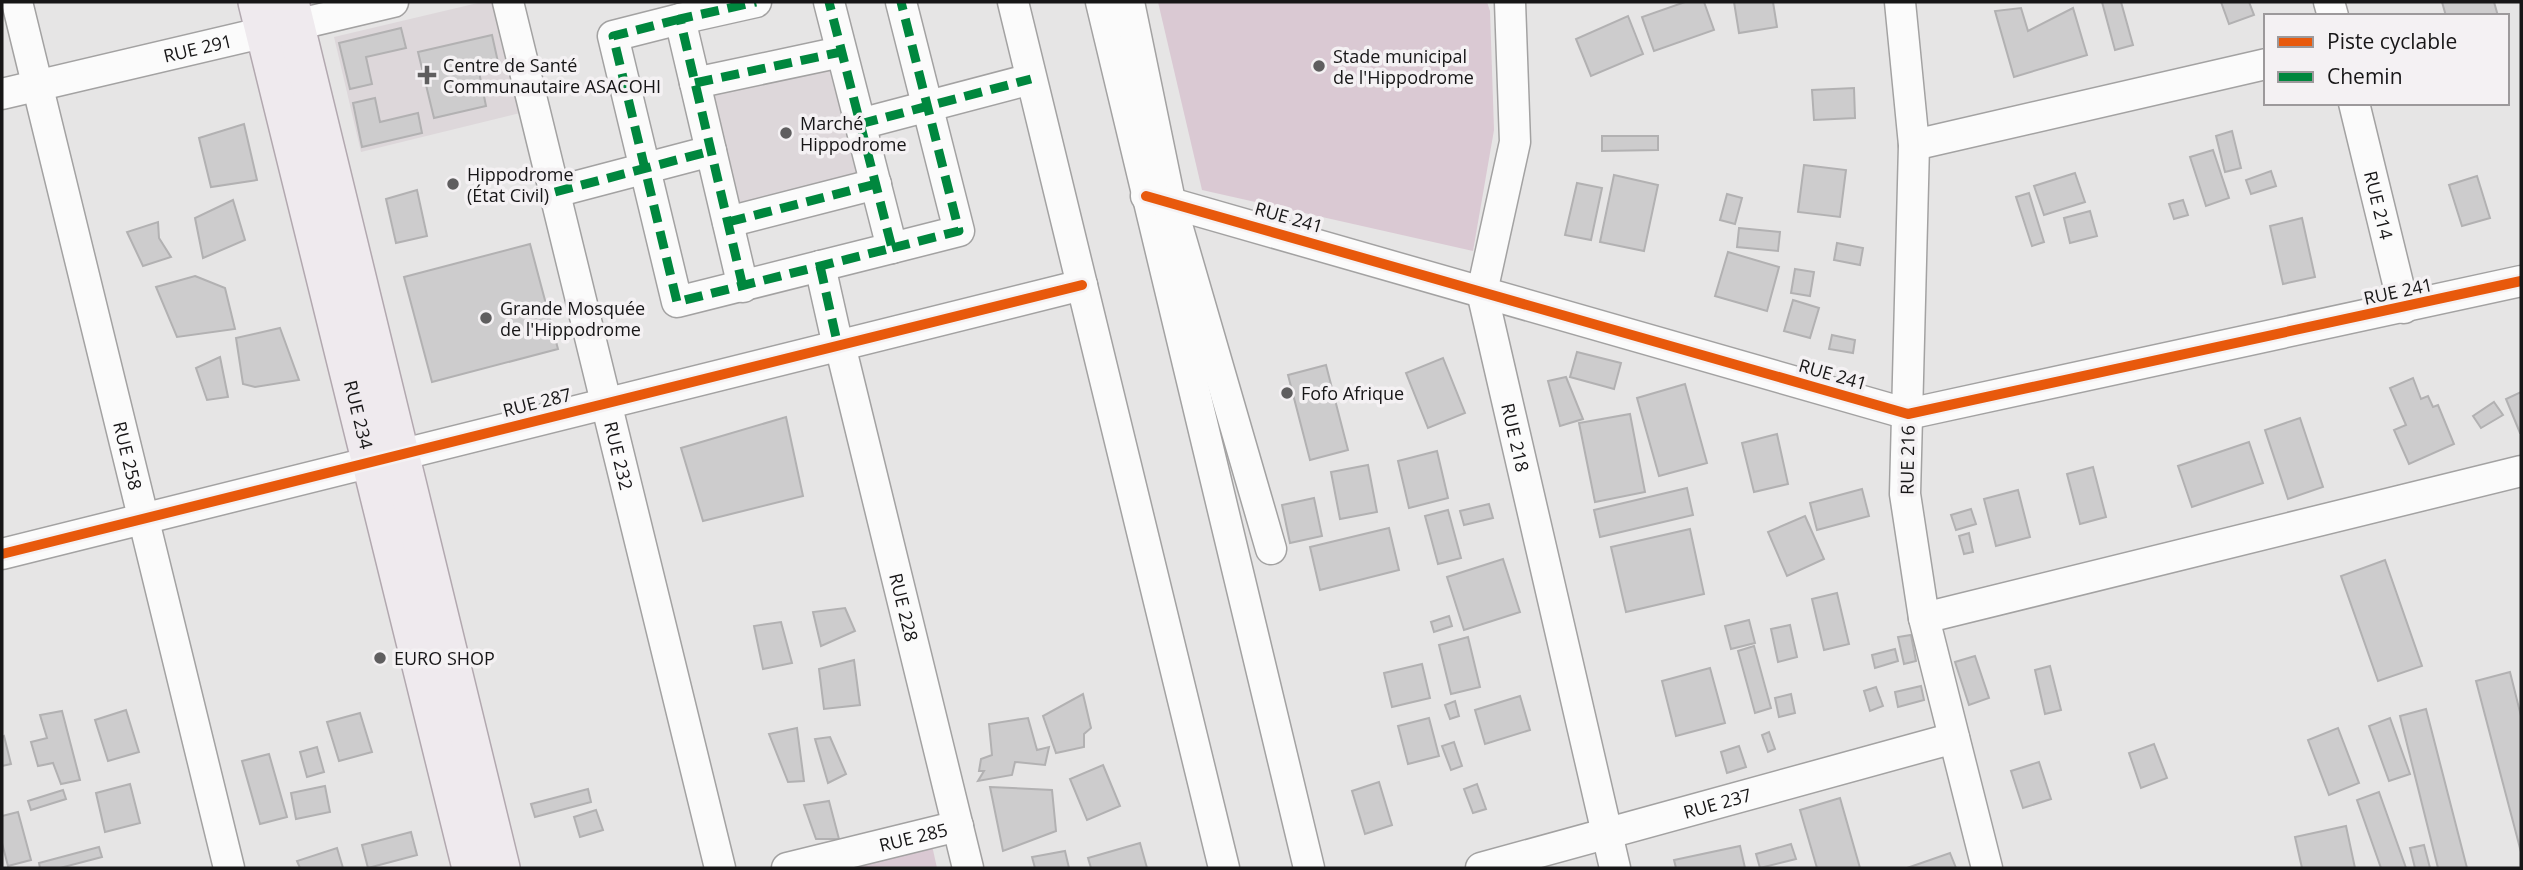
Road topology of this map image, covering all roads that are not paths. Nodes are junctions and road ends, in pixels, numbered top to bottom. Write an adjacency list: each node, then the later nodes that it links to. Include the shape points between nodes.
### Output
1 (17, 2): 18 (street, RUE 258)
2 (393, 2): 12 (street, RUE 291)
3 (508, 2): 27 (street, RUE 232)
4 (756, 2): 13 (street)
5 (828, 2): 14 (street)
6 (901, 2): 21 (street)
7 (1013, 2): 16 (street)
8 (1101, 2): 28 (street)
9 (1129, 2): 28 (street)
10 (1510, 2): 35 (street, RUE 218, via 1515,142)
11 (1900, 2): 23 (street, RUE 216)
12 (277, 15): 18 (street, RUE 291); 40 (main road, RUE 234)
13 (680, 19): 17 (street); 25 (street, via 613,36)
14 (841, 52): 17 (street); 22 (street)
15 (2264, 64): 23 (street)
16 (1031, 79): 21 (street); 33 (street)
17 (695, 83): 24 (street)
18 (37, 85): 19 (street, RUE 291); 42 (street, RUE 258)
19 (2, 94)
20 (2354, 105): 36 (street, RUE 214)
21 (928, 106): 22 (street); 30 (street, via 959,231)
22 (860, 124): 26 (street)
23 (1914, 145): 39 (street, RUE 216)
24 (711, 151): 25 (street); 29 (street)
25 (644, 170): 27 (street); 34 (street, via 677,302)
26 (876, 184): 29 (street); 30 (street)
27 (555, 192): 38 (street, RUE 232)
28 (1158, 198): 35 (street, RUE 241); 43 (street); 56 (street)
29 (728, 222): 34 (street)
30 (892, 248): 31 (street)
31 (820, 266): 34 (street); 37 (street, RUE 228)
32 (2521, 281): 36 (street, RUE 241)
33 (1082, 285): 37 (street, RUE 287); 55 (street)
34 (743, 287)
35 (1482, 292): 39 (street, RUE 241); 48 (street, RUE 218)
36 (2404, 308): 39 (street, RUE 241)
37 (839, 345): 38 (street, RUE 287); 47 (street, RUE 228)
38 (607, 403): 40 (street, RUE 287); 52 (street, RUE 232)
39 (1908, 414): 45 (street, RUE 216, via 1905,494)
40 (385, 458): 42 (street, RUE 287); 50 (main road, RUE 234); 51 (main road, RUE 234)
41 (2521, 471): 45 (street)
42 (143, 518): 44 (street, RUE 287); 49 (street, RUE 258)
43 (1271, 550)
44 (2, 554)
45 (1924, 618): 46 (street, RUE 216)
46 (1954, 738): 48 (street, RUE 237); 59 (street, RUE 216)
47 (958, 826): 53 (street, RUE 285); 54 (street, RUE 228)
48 (1607, 835): 57 (street, RUE 237); 58 (street, RUE 218)
49 (229, 868)
50 (471, 868)
51 (501, 868)
52 (720, 868)
53 (787, 868)
54 (968, 868)
55 (1224, 868)
56 (1309, 868)
57 (1481, 868)
58 (1615, 868)
59 (1987, 868)

